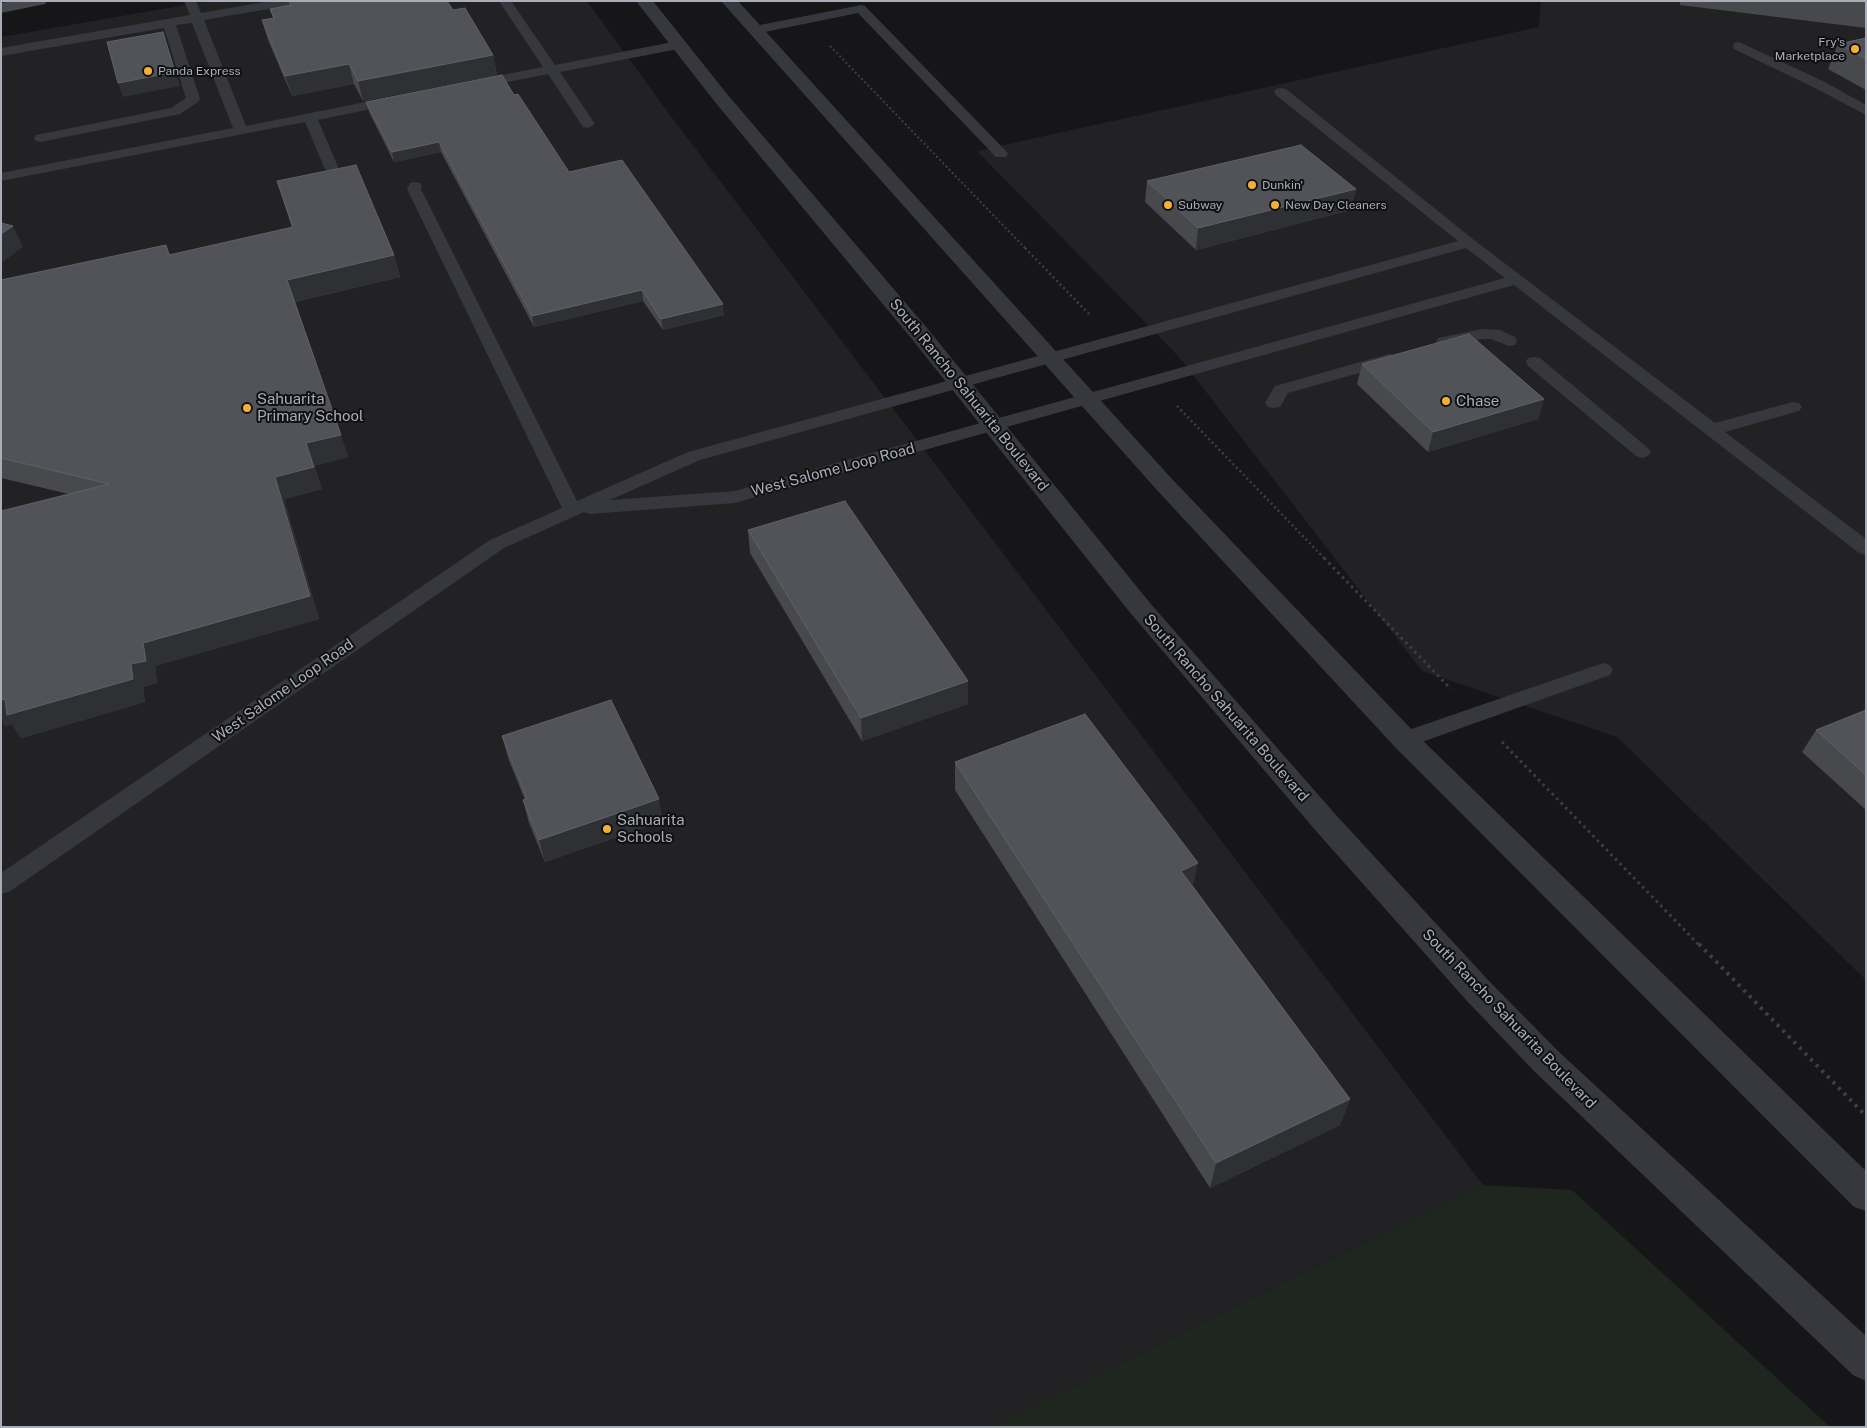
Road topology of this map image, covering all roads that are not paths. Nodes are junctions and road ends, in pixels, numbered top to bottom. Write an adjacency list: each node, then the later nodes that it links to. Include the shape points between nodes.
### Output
1 (39, 1): 7 (main road)
2 (190, 1): 8 (lane)
3 (292, 1): 8 (lane)
4 (505, 1): 14 (lane)
5 (644, 1): 11 (street, South Rancho Sahuarita Boulevard)
6 (729, 1): 10 (street)
7 (1, 8)
8 (197, 18): 9 (lane); 21 (lane)
9 (169, 23): 13 (lane); 22 (lane, via 193,99 175,112)
10 (755, 30): 23 (lane, via 862,9); 32 (street)
11 (678, 45): 14 (lane); 34 (street, South Rancho Sahuarita Boulevard)
12 (1739, 46): 18 (lane)
13 (1, 52)
14 (551, 69): 15 (lane); 20 (lane)
15 (464, 86)
16 (1281, 92): 27 (lane)
17 (407, 98): 19 (lane)
18 (1866, 110)
19 (310, 117): 21 (lane); 24 (lane)
20 (588, 124)
21 (241, 131): 25 (lane)
22 (41, 138)
23 (1001, 154)
24 (332, 169)
25 (1, 177)
26 (415, 186): 41 (lane)
27 (1469, 244): 28 (lane); 32 (lane, West Salome Loop Road)
28 (1516, 280): 35 (lane, West Salome Loop Road); 39 (lane)
29 (1509, 341): 30 (lane, via 1494,334 1482,334)
30 (1433, 346)
31 (1404, 354): 36 (lane, via 1281,390)
32 (1051, 358): 34 (lane, West Salome Loop Road); 35 (street)
33 (1534, 362): 40 (lane)
34 (959, 383): 38 (street, South Rancho Sahuarita Boulevard); 41 (lane, West Salome Loop Road, via 694,456)
35 (1088, 399): 38 (lane, West Salome Loop Road); 44 (street)
36 (1274, 403)
37 (1793, 407): 39 (lane)
38 (994, 425): 41 (lane, West Salome Loop Road, via 735,497); 47 (street, South Rancho Sahuarita Boulevard, via 1141,609 1326,823 1478,991 1625,1137)
39 (1711, 430): 42 (lane)
40 (1642, 452)
41 (572, 510): 45 (lane, West Salome Loop Road, via 497,544)
42 (1866, 549)
43 (1604, 670): 44 (lane)
44 (1405, 740): 46 (street)
45 (1, 885)
46 (1866, 1196)
47 (1866, 1362)

